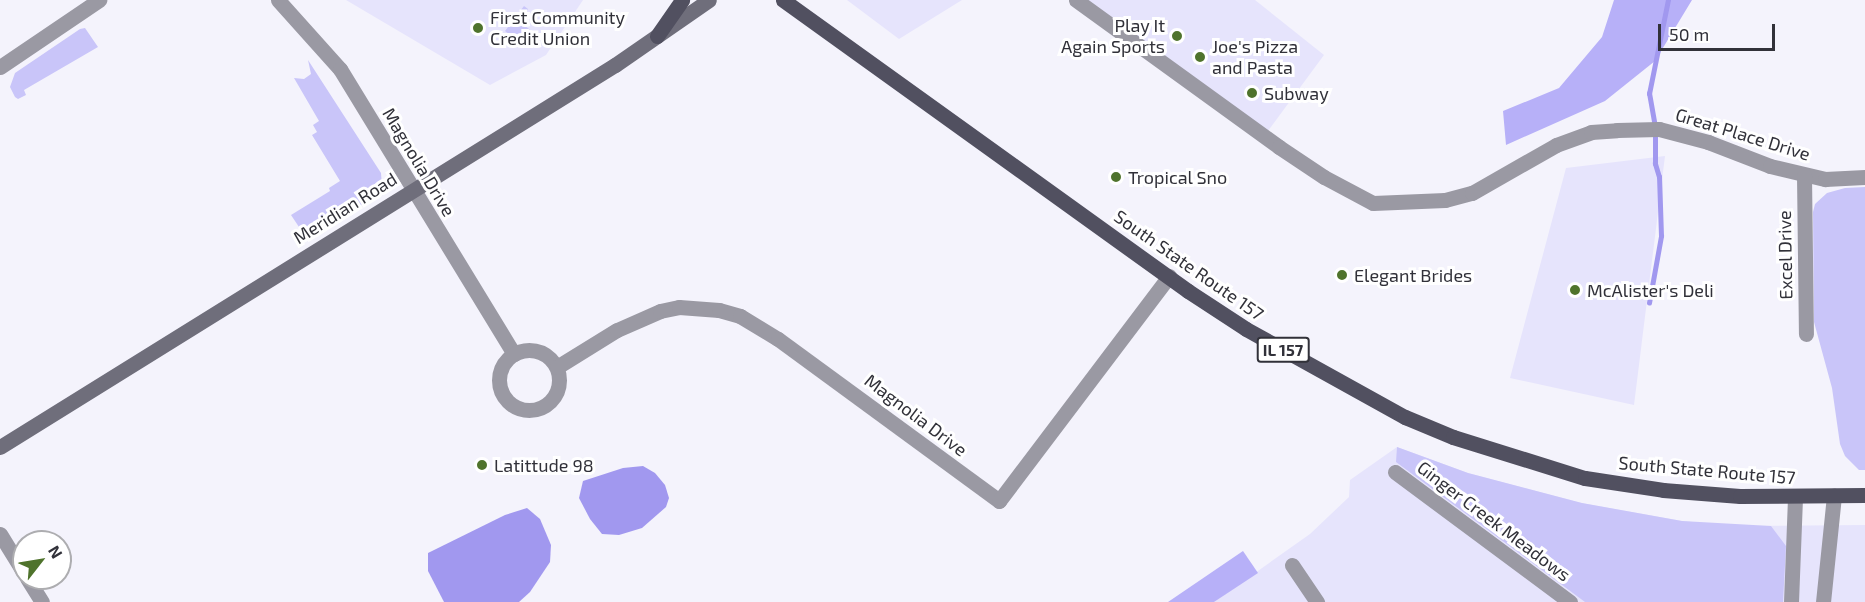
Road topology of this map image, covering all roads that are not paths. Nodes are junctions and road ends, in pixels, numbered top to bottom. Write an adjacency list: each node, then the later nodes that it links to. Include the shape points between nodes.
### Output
1 (99, 0): 8 (street)
2 (278, 0): 11 (street, Magnolia Drive, via 340,69)
3 (682, 0): 7 (main road)
4 (709, 0): 7 (street, Meridian Road)
5 (783, 0): 12 (main road, South State Route 157 / IL 157)
6 (1077, 0): 9 (street, Great Place Drive, via 1324,177 1373,203 1444,200 1472,193 1556,145 1591,132 1617,130 1659,129)
7 (657, 36): 11 (street, Meridian Road)
8 (0, 68)
9 (1804, 175): 10 (street, Great Place Drive, via 1825,180); 13 (street, Excel Drive)
10 (1865, 177)
11 (412, 189): 14 (street, Magnolia Drive); 16 (street, Meridian Road)
12 (1169, 276): 15 (street, Magnolia Drive, via 999,501 778,339 740,316 679,307 660,311 617,330); 20 (main road, South State Route 157 / IL 157, via 1246,329 1341,384 1453,437 1585,478 1663,490)
13 (1806, 334)
14 (514, 354): 15 (street, via 534,350 544,353); 15 (street, via 501,369 499,379 506,399 524,410 542,407 556,394)
15 (556, 367)
16 (0, 447)
17 (1395, 472): 25 (street, Ginger Creek Meadows)
18 (1865, 495): 19 (main road, South State Route 157 / IL 157)
19 (1834, 496): 20 (main road, South State Route 157 / IL 157); 27 (street)
20 (1795, 497): 26 (street)
21 (0, 534): 22 (street)
22 (12, 554)
23 (1292, 564): 24 (street)
24 (1317, 602)
25 (1570, 602)
26 (1791, 602)
27 (1824, 602)

